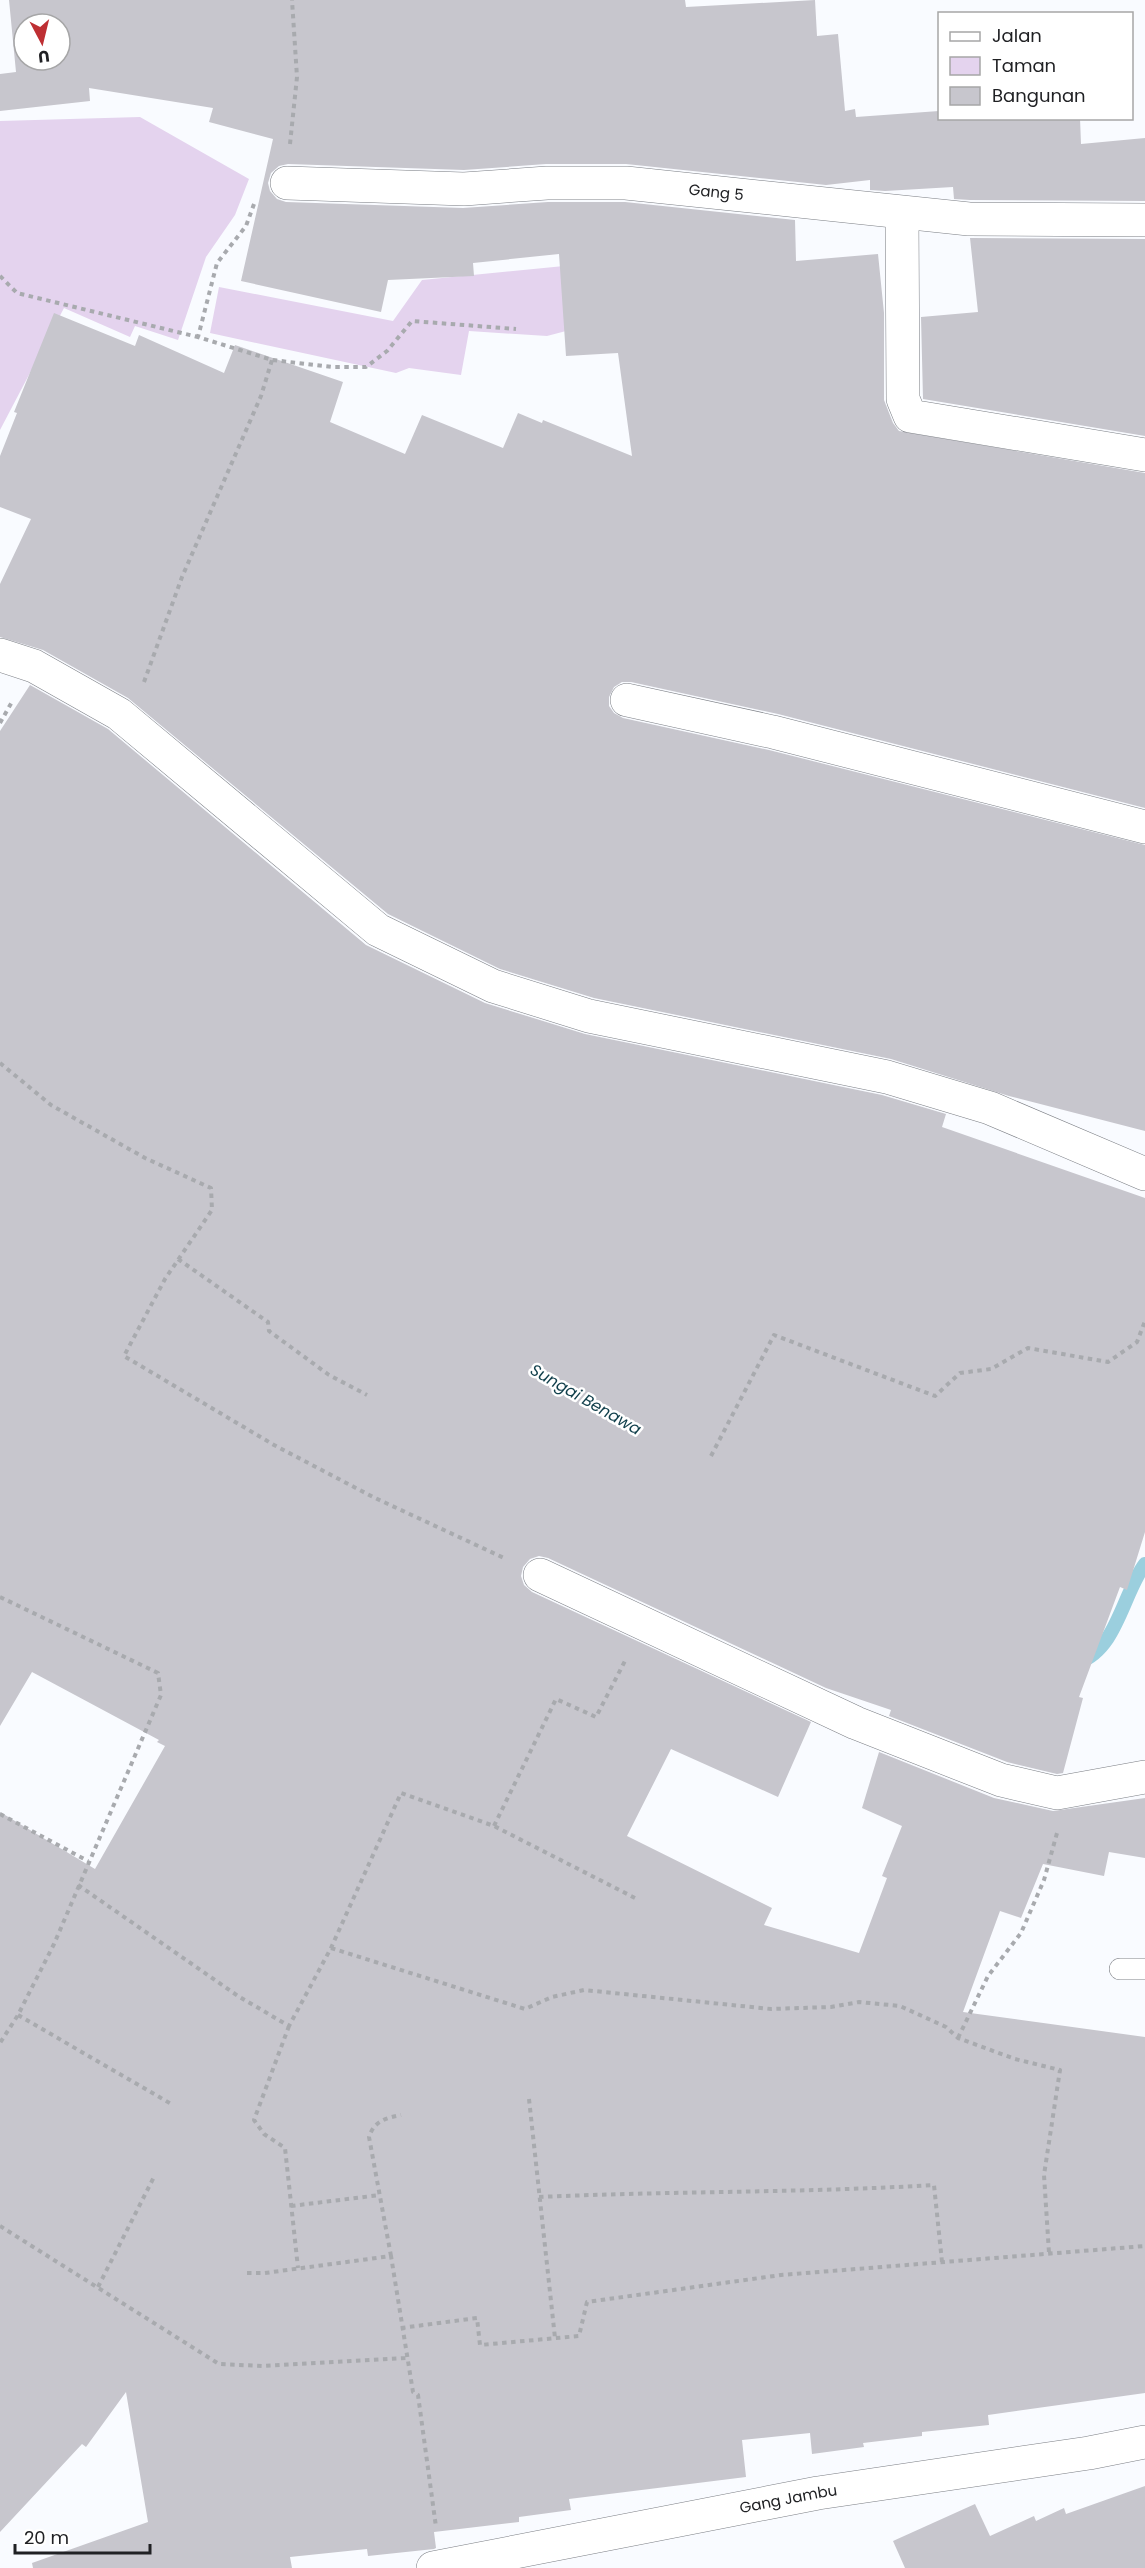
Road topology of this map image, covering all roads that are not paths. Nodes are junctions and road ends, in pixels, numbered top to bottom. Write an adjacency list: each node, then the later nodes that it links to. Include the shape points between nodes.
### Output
1 (286, 183): 2 (street, Gang 5, via 464,189 626,183)
2 (902, 213): 3 (street, Gang 5, via 969,219); 4 (street, via 903,399 910,416)
3 (1145, 220)
4 (1145, 455)
5 (0, 655): 8 (street, via 34,666 129,722 378,930 493,986 600,1019 887,1077 990,1108)
6 (627, 699): 7 (street)
7 (1145, 827)
8 (1145, 1174)
9 (540, 1575): 10 (street, via 856,1723 1001,1780 1057,1793)
10 (1145, 1777)
11 (1120, 1969): 12 (lane)
12 (1145, 1969)
13 (1145, 2442): 14 (street, Gang Jambu, via 818,2493)
14 (437, 2567)

